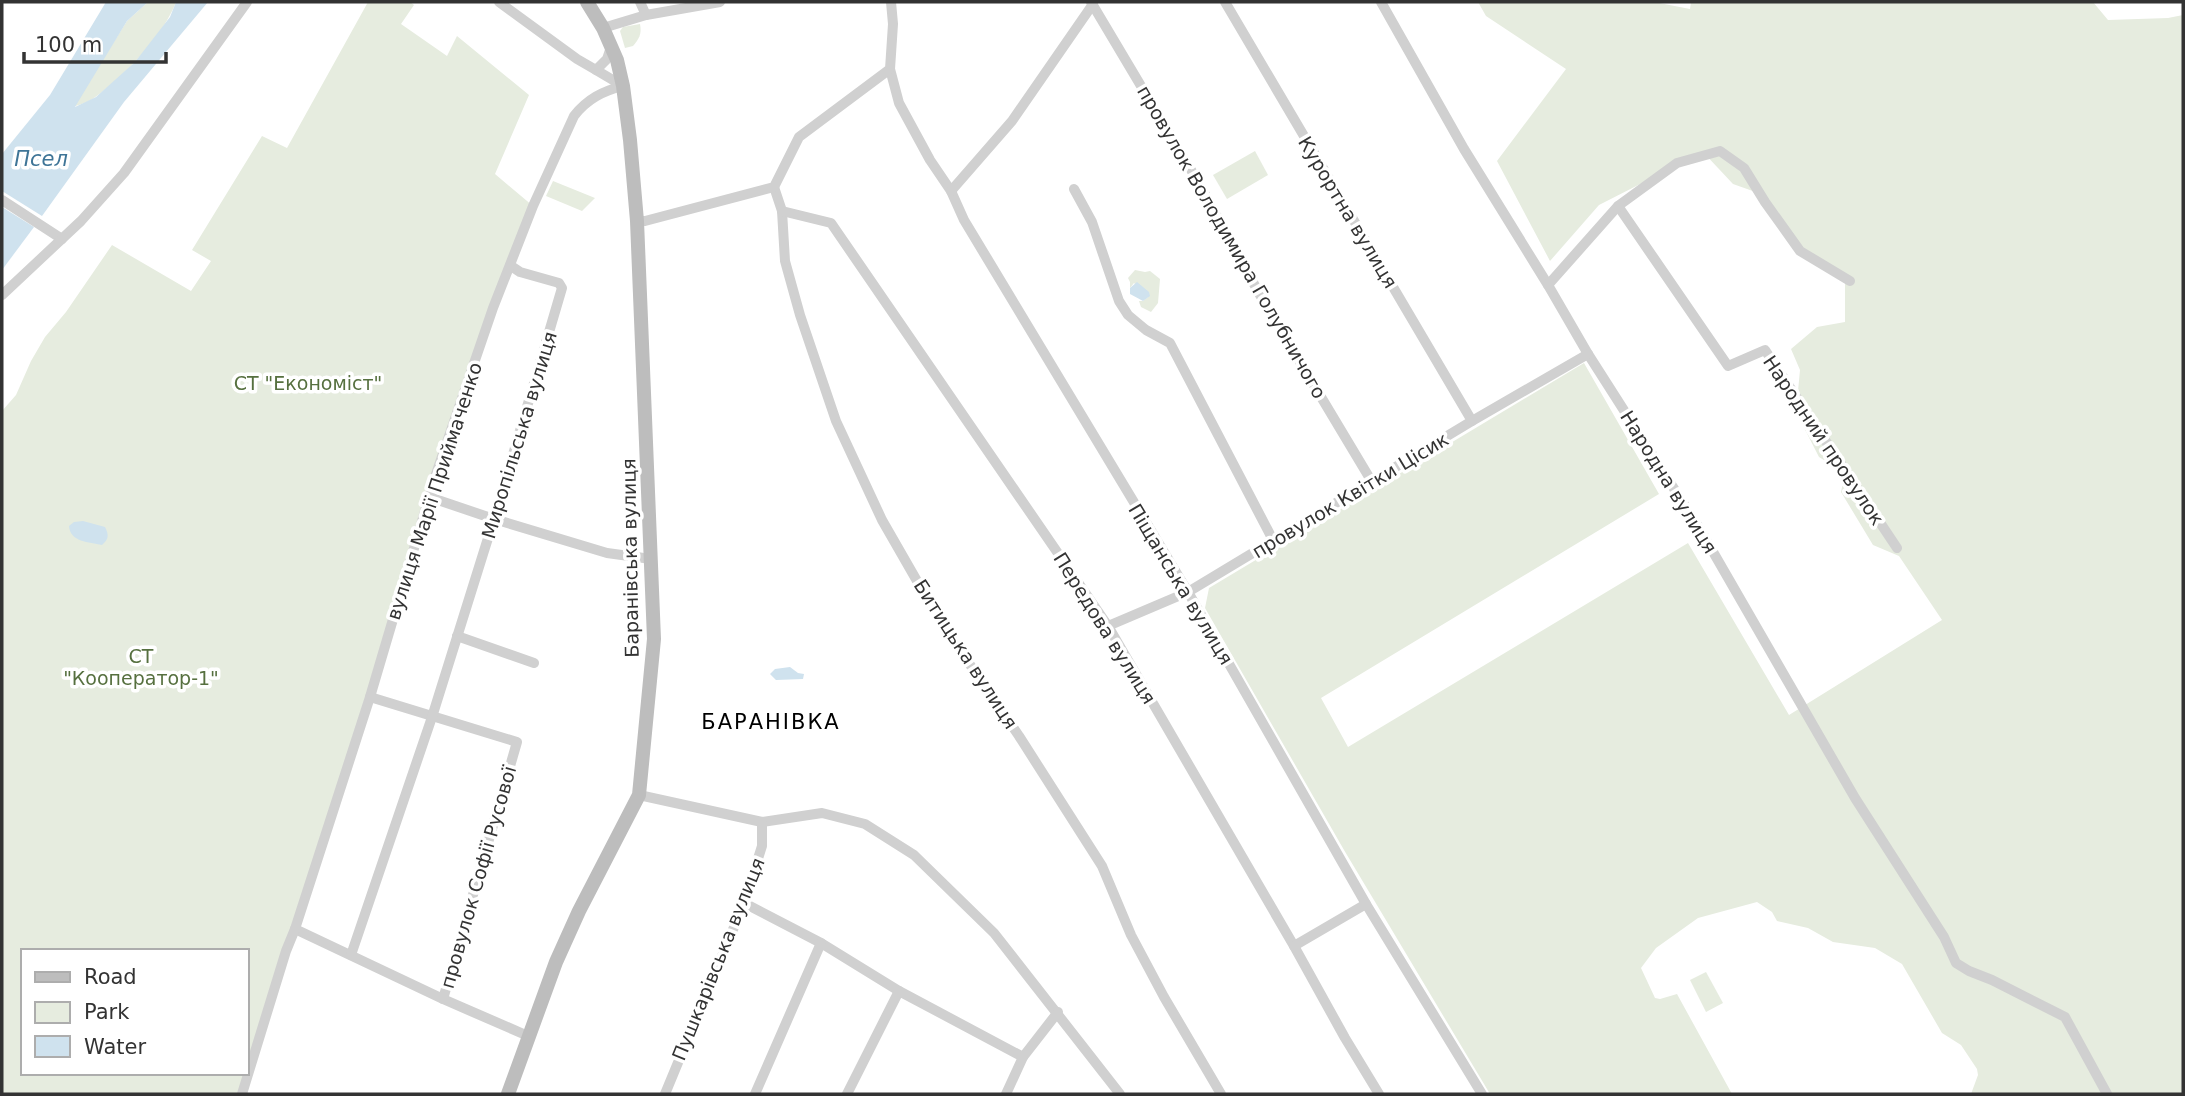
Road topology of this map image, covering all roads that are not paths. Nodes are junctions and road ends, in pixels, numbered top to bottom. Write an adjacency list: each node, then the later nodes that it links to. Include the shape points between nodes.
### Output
1 (247, 2): 22 (street, via 124,173)
2 (499, 2): 13 (street)
3 (587, 2): 10 (main road, Баранівська вулиця)
4 (720, 2): 9 (street)
5 (891, 2): 12 (street, Піщанська вулиця)
6 (1225, 2): 28 (street, Курортна вулиця)
7 (1381, 2): 25 (street, Народна вулиця)
8 (1092, 3): 17 (street, via 1012,121); 29 (street, провулок Володимира Голубничого)
9 (644, 7): 10 (street)
10 (603, 28): 11 (main road, Баранівська вулиця)
11 (611, 47): 13 (street); 14 (main road, Баранівська вулиця)
12 (890, 69): 15 (street, via 799,137); 17 (street, Піщанська вулиця, via 899,103)
13 (596, 70): 14 (street)
14 (623, 86): 21 (main road, Баранівська вулиця); 23 (street, вулиця Марії Приймаченко, via 595,97 574,116)
15 (774, 187): 20 (street, Битицька вулиця); 21 (street)
16 (1074, 189): 32 (street, via 1119,301 1146,330 1170,343)
17 (951, 191): 35 (street, Піщанська вулиця)
18 (2, 200): 22 (street)
19 (1618, 206): 24 (street, via 1676,163 1720,151 1744,168 1800,251); 25 (street); 33 (street, Народний провулок, via 1728,366 1765,350)
20 (782, 211): 36 (street, Передова вулиця, via 831,223); 63 (street, Битицька вулиця, via 785,261 800,315 836,421 883,520 940,621 1102,866 1131,935)
21 (638, 221): 34 (main road, Баранівська вулиця)
22 (62, 239): 26 (street)
23 (510, 266): 30 (street, вулиця Марії Приймаченко); 31 (street, Миропільська вулиця, via 562,288)
24 (1850, 281)
25 (1548, 285): 27 (street, Народна вулиця)
26 (2, 295)
27 (1588, 354): 28 (street, провулок Квітки Цісик); 66 (street, Народна вулиця, via 1701,531 1956,963 2065,1017)
28 (1472, 421): 29 (street, провулок Квітки Цісик)
29 (1372, 482): 32 (street, провулок Квітки Цісик)
30 (429, 498): 31 (street); 39 (street, вулиця Марії Приймаченко)
31 (494, 519): 34 (street, via 607,553); 37 (street, Миропільська вулиця)
32 (1274, 542): 35 (street, провулок Квітки Цісик)
33 (1897, 548)
34 (651, 559): 41 (main road, Баранівська вулиця, via 654,639)
35 (1188, 592): 36 (street, провулок Квітки Цісик); 44 (street, Піщанська вулиця)
36 (1108, 626): 47 (street, Передова вулиця)
37 (457, 636): 38 (street); 40 (street, Миропільська вулиця)
38 (534, 663)
39 (370, 697): 40 (street, провулок Софії Русової); 45 (street, вулиця Марії Приймаченко)
40 (432, 717): 48 (street, Миропільська вулиця); 50 (street, провулок Софії Русової, via 517,742)
41 (639, 795): 42 (street); 52 (main road, Баранівська вулиця, via 579,911)
42 (762, 822): 43 (street, Пушкарівська вулиця, via 762,846); 51 (street, via 822,813 865,824 914,855 994,933)
43 (744, 903): 46 (street); 58 (street, Пушкарівська вулиця)
44 (1366, 904): 47 (street); 65 (street, Піщанська вулиця)
45 (295, 929): 48 (street); 54 (street, вулиця Марії Приймаченко)
46 (821, 943): 49 (street); 59 (street)
47 (1294, 946): 64 (street, Передова вулиця)
48 (351, 955): 50 (street)
49 (899, 991): 53 (street); 60 (street)
50 (443, 999): 52 (street)
51 (1058, 1012): 53 (street); 62 (street)
52 (528, 1036): 57 (main road, Баранівська вулиця)
53 (1023, 1057): 61 (street)
54 (248, 1074)
55 (248, 1075): 56 (street, вулиця Марії Приймаченко)
56 (242, 1094)
57 (508, 1094)
58 (665, 1094)
59 (755, 1094)
60 (847, 1094)
61 (1006, 1094)
62 (1120, 1094)
63 (1221, 1094)
64 (1379, 1094)
65 (1482, 1094)
66 (2107, 1094)

